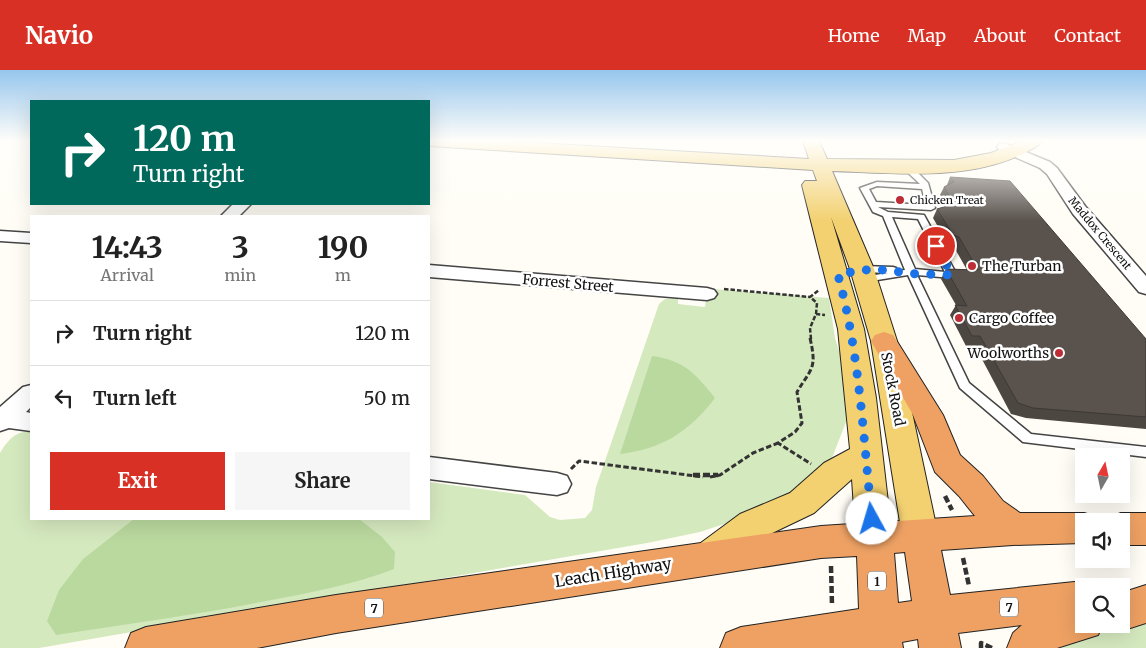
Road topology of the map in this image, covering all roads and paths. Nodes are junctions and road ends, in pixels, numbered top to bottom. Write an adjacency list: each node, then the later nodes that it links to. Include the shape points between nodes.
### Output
1 (814, 168): 16 (main road, Stock Road)
2 (908, 168): 4 (lane)
3 (1048, 168): 17 (street, Maddox Crescent, via 1079,210)
4 (925, 187): 5 (lane, via 877,184 864,188); 5 (lane, via 933,207); 7 (lane, via 931,190)
5 (872, 204): 8 (lane, via 876,210)
6 (242, 205): 10 (street)
7 (940, 205)
8 (887, 214): 11 (lane); 15 (lane)
9 (936, 214): 11 (lane)
10 (230, 215)
11 (921, 217): 15 (lane, via 952,275)
12 (0, 236): 13 (street)
13 (30, 238)
14 (430, 271): 18 (street, Forrest Street)
15 (906, 272): 16 (lane, via 896,276); 27 (lane, via 964,385 1028,439)
16 (847, 277): 19 (path); 22 (main road, Stock Road); 28 (main road, Stock Road)
17 (1146, 288)
18 (707, 294): 19 (path, via 710,288)
19 (810, 297): 21 (path, via 817,303)
20 (828, 308): 21 (path, via 829,316)
21 (816, 314): 26 (path, via 808,329 814,364 810,375 796,392 804,415 803,424)
22 (884, 341): 34 (highway, via 928,415 947,463 991,511); 37 (main road, Stock Road)
23 (30, 394): 24 (street)
24 (1, 419): 25 (street)
25 (30, 422)
26 (778, 443): 30 (path, via 803,457 812,466); 31 (path, via 753,453 720,476 579,461)
27 (1146, 452)
28 (865, 456): 38 (main road, Stock Road); 40 (main road, via 836,472 802,503 753,524)
29 (430, 468): 31 (street)
30 (812, 473)
31 (557, 484)
32 (1075, 528): 34 (highway, Leach Highway / 7)
33 (1130, 528): 35 (highway)
34 (1013, 529): 36 (highway, Leach Highway / 7)
35 (1146, 529)
36 (958, 533): 37 (highway, Leach Highway / 7); 47 (path)
37 (920, 535): 38 (highway, Leach Highway / 7); 49 (highway, Stock Road)
38 (874, 538): 39 (highway, Leach Highway / 7); 50 (highway, Stock Road / 1)
39 (830, 541): 40 (highway, Leach Highway / 7); 48 (path)
40 (711, 557): 51 (highway, Leach Highway / 7, via 336,614)
41 (1146, 593): 42 (highway)
42 (1130, 595)
43 (1075, 603): 47 (highway, 7)
44 (1146, 604): 45 (highway)
45 (1130, 609)
46 (1075, 623): 54 (highway, via 1049,628)
47 (977, 630): 49 (highway, 7); 53 (path, via 981,643)
48 (833, 633): 50 (highway, 7); 52 (highway, 7)
49 (937, 633): 50 (highway, 7)
50 (881, 637)
51 (146, 648)
52 (741, 648)
53 (992, 648)
54 (1028, 648)

